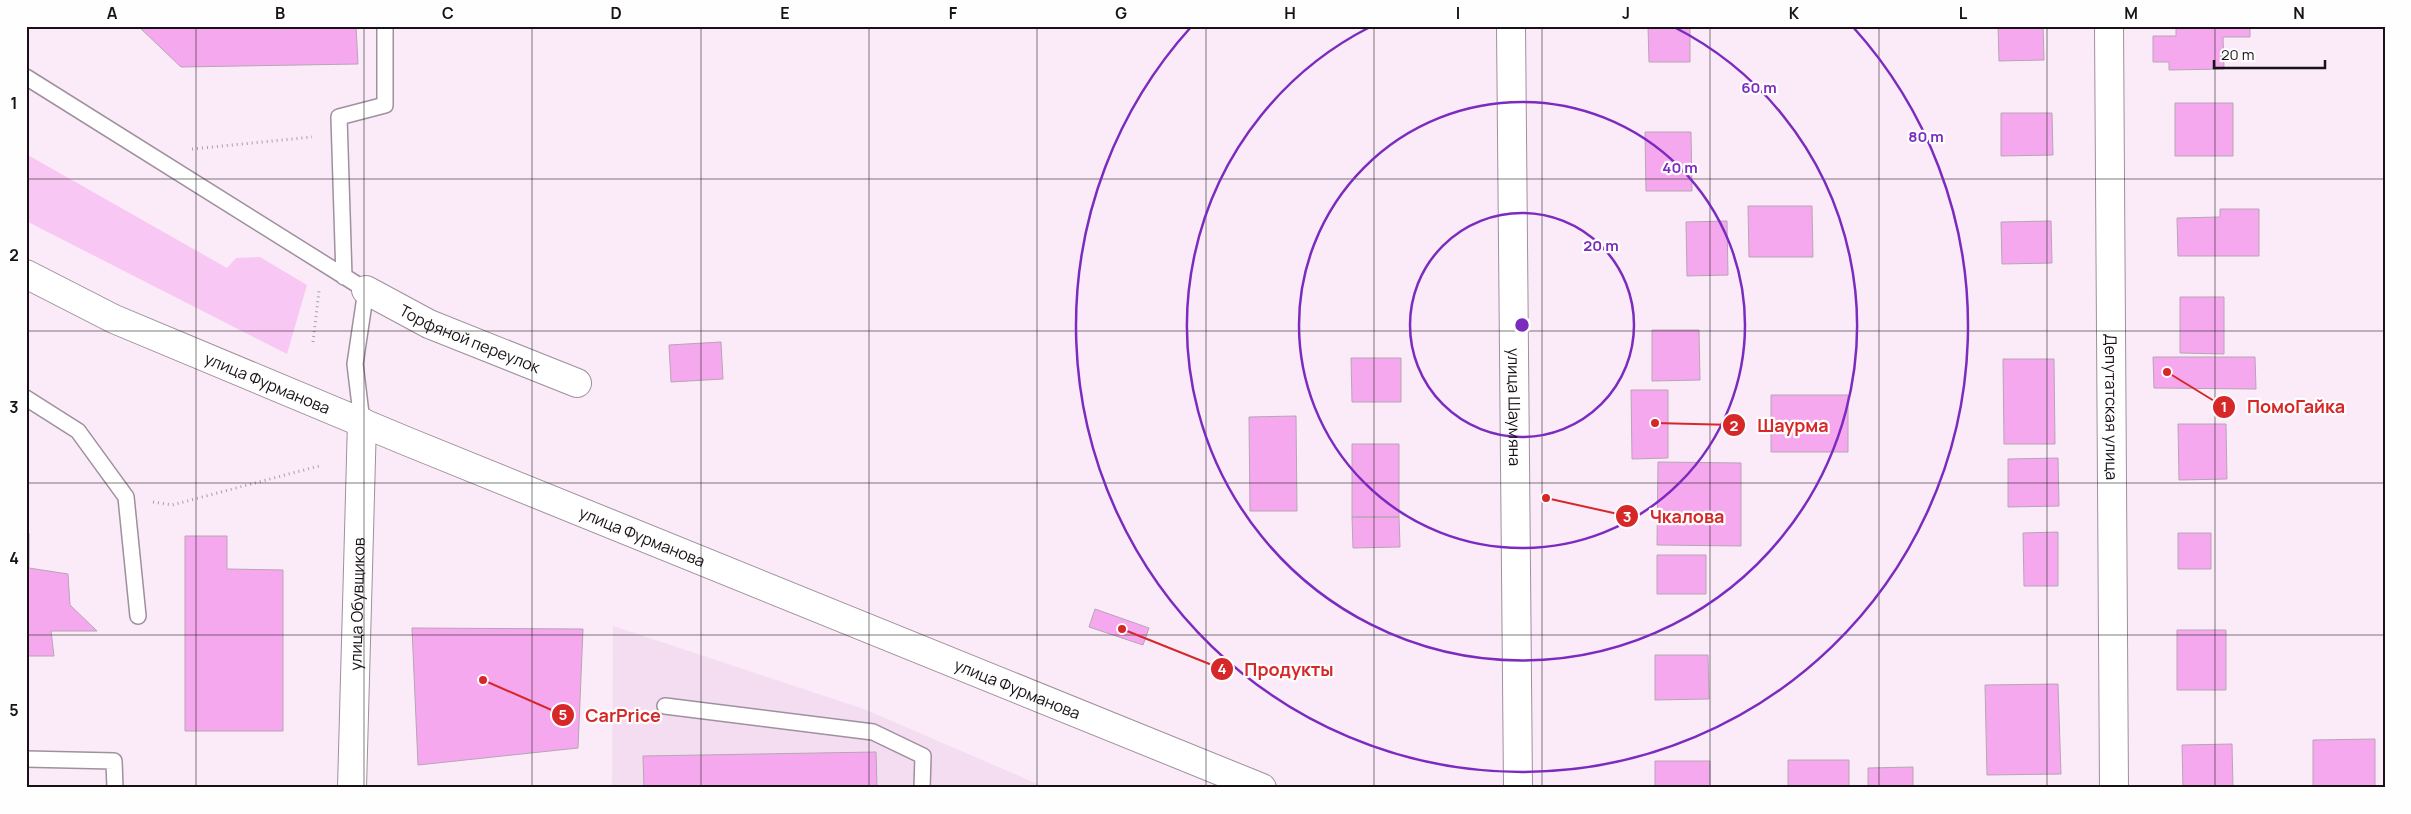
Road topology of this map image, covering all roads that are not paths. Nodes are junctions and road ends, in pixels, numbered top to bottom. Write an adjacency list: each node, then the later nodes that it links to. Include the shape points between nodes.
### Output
1 (385, 26): 6 (lane, via 386,105 339,118)
2 (1511, 26): 17 (street, улица Шаумяна)
3 (2109, 26): 18 (street, Депутатская улица)
4 (26, 77): 6 (lane)
5 (26, 274): 9 (street, улица Фурманова, via 114,319)
6 (355, 283): 7 (street, Торфяной переулок, via 429,324); 9 (lane, via 356,364)
7 (577, 383)
8 (26, 398): 10 (lane, via 78,431 126,497)
9 (362, 422): 14 (street, улица Обувщиков); 16 (street, улица Фурманова)
10 (138, 616)
11 (665, 706): 15 (lane, via 873,732 924,756)
12 (26, 759): 13 (lane, via 114,761)
13 (115, 788)
14 (352, 788)
15 (922, 788)
16 (1262, 788)
17 (1518, 788)
18 (2114, 788)

